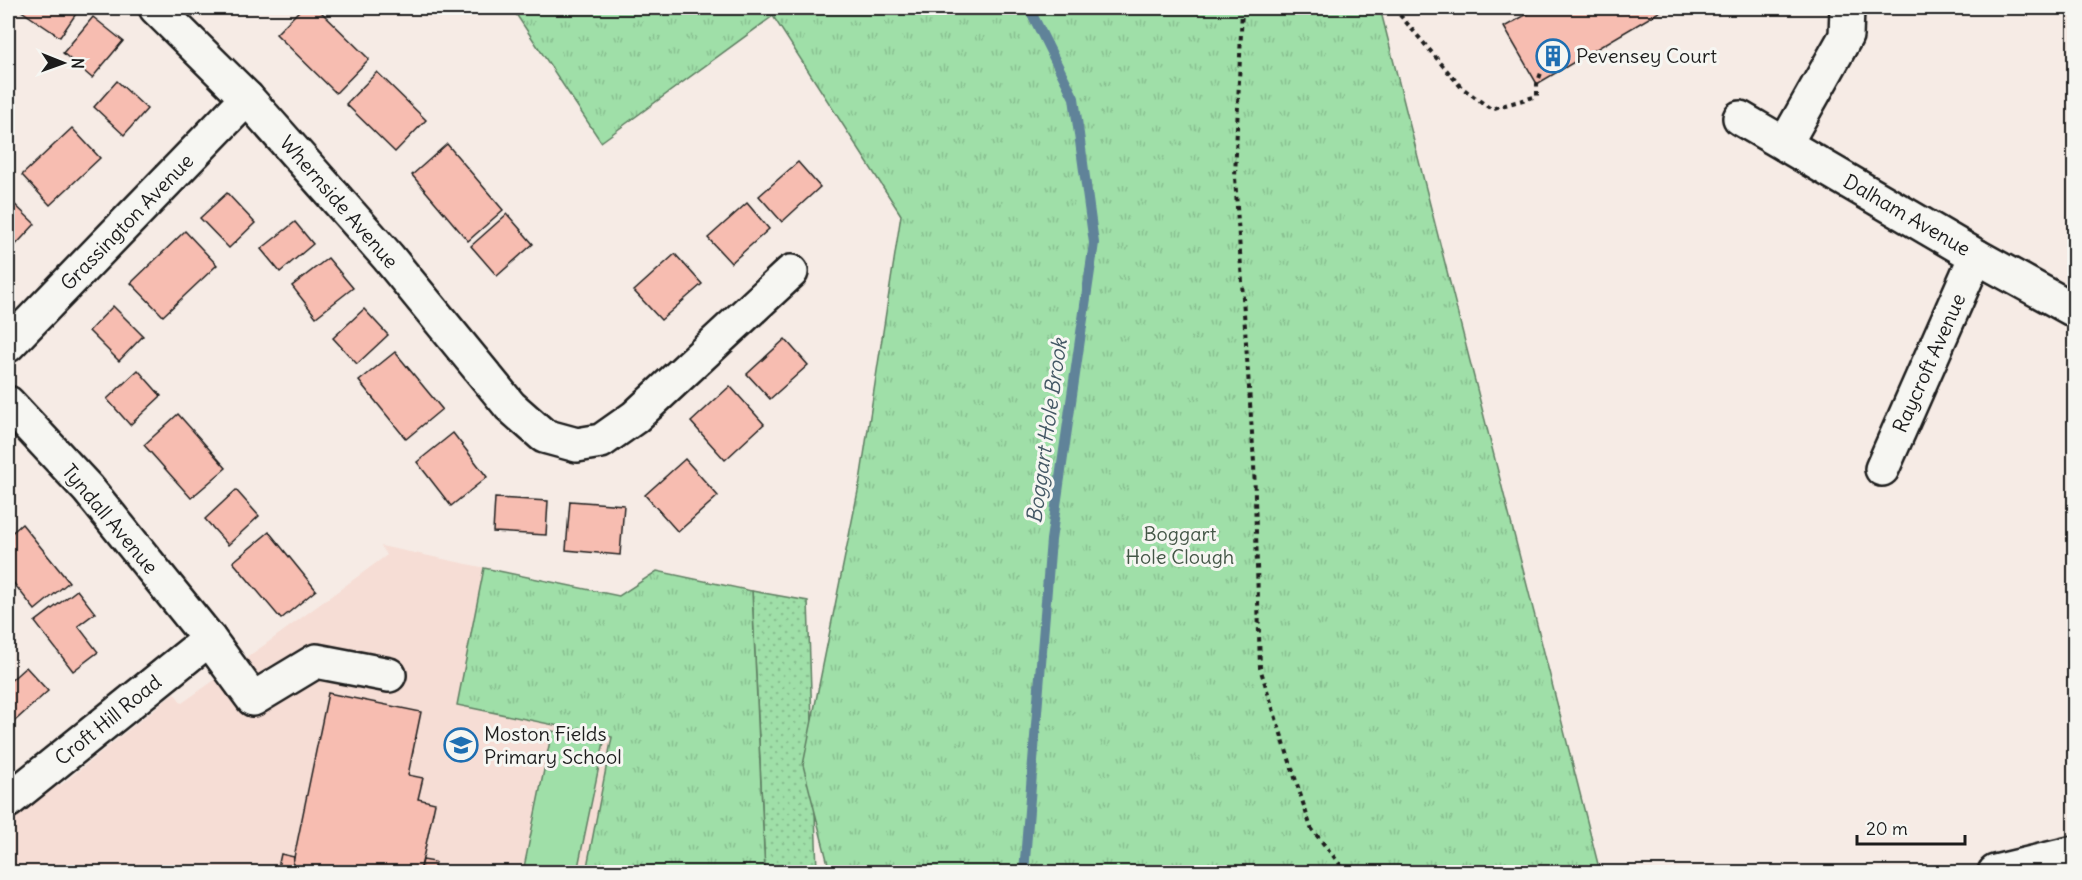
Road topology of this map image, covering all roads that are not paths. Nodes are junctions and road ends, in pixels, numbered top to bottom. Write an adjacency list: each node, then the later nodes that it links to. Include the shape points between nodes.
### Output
1 (156, 8): 3 (street, Whernside Avenue)
2 (1847, 8): 5 (street, via 1846,36)
3 (247, 98): 7 (street, Whernside Avenue, via 388,257 510,406 544,436 577,445 601,441 635,417); 9 (street, Grassington Avenue)
4 (1740, 118): 5 (street, Dalham Avenue)
5 (1785, 144): 6 (street, Dalham Avenue)
6 (1976, 256): 8 (street, Dalham Avenue); 11 (street, Raycroft Avenue)
7 (791, 272)
8 (2074, 310)
9 (8, 345)
10 (8, 403): 12 (street, Tyndall Avenue, via 88,489)
11 (1882, 470)
12 (209, 639): 13 (street, Tyndall Avenue, via 253,699 316,661); 14 (street, Croft Hill Road)
13 (389, 675)
14 (8, 801)
15 (2074, 853): 16 (street)
16 (1995, 873)

